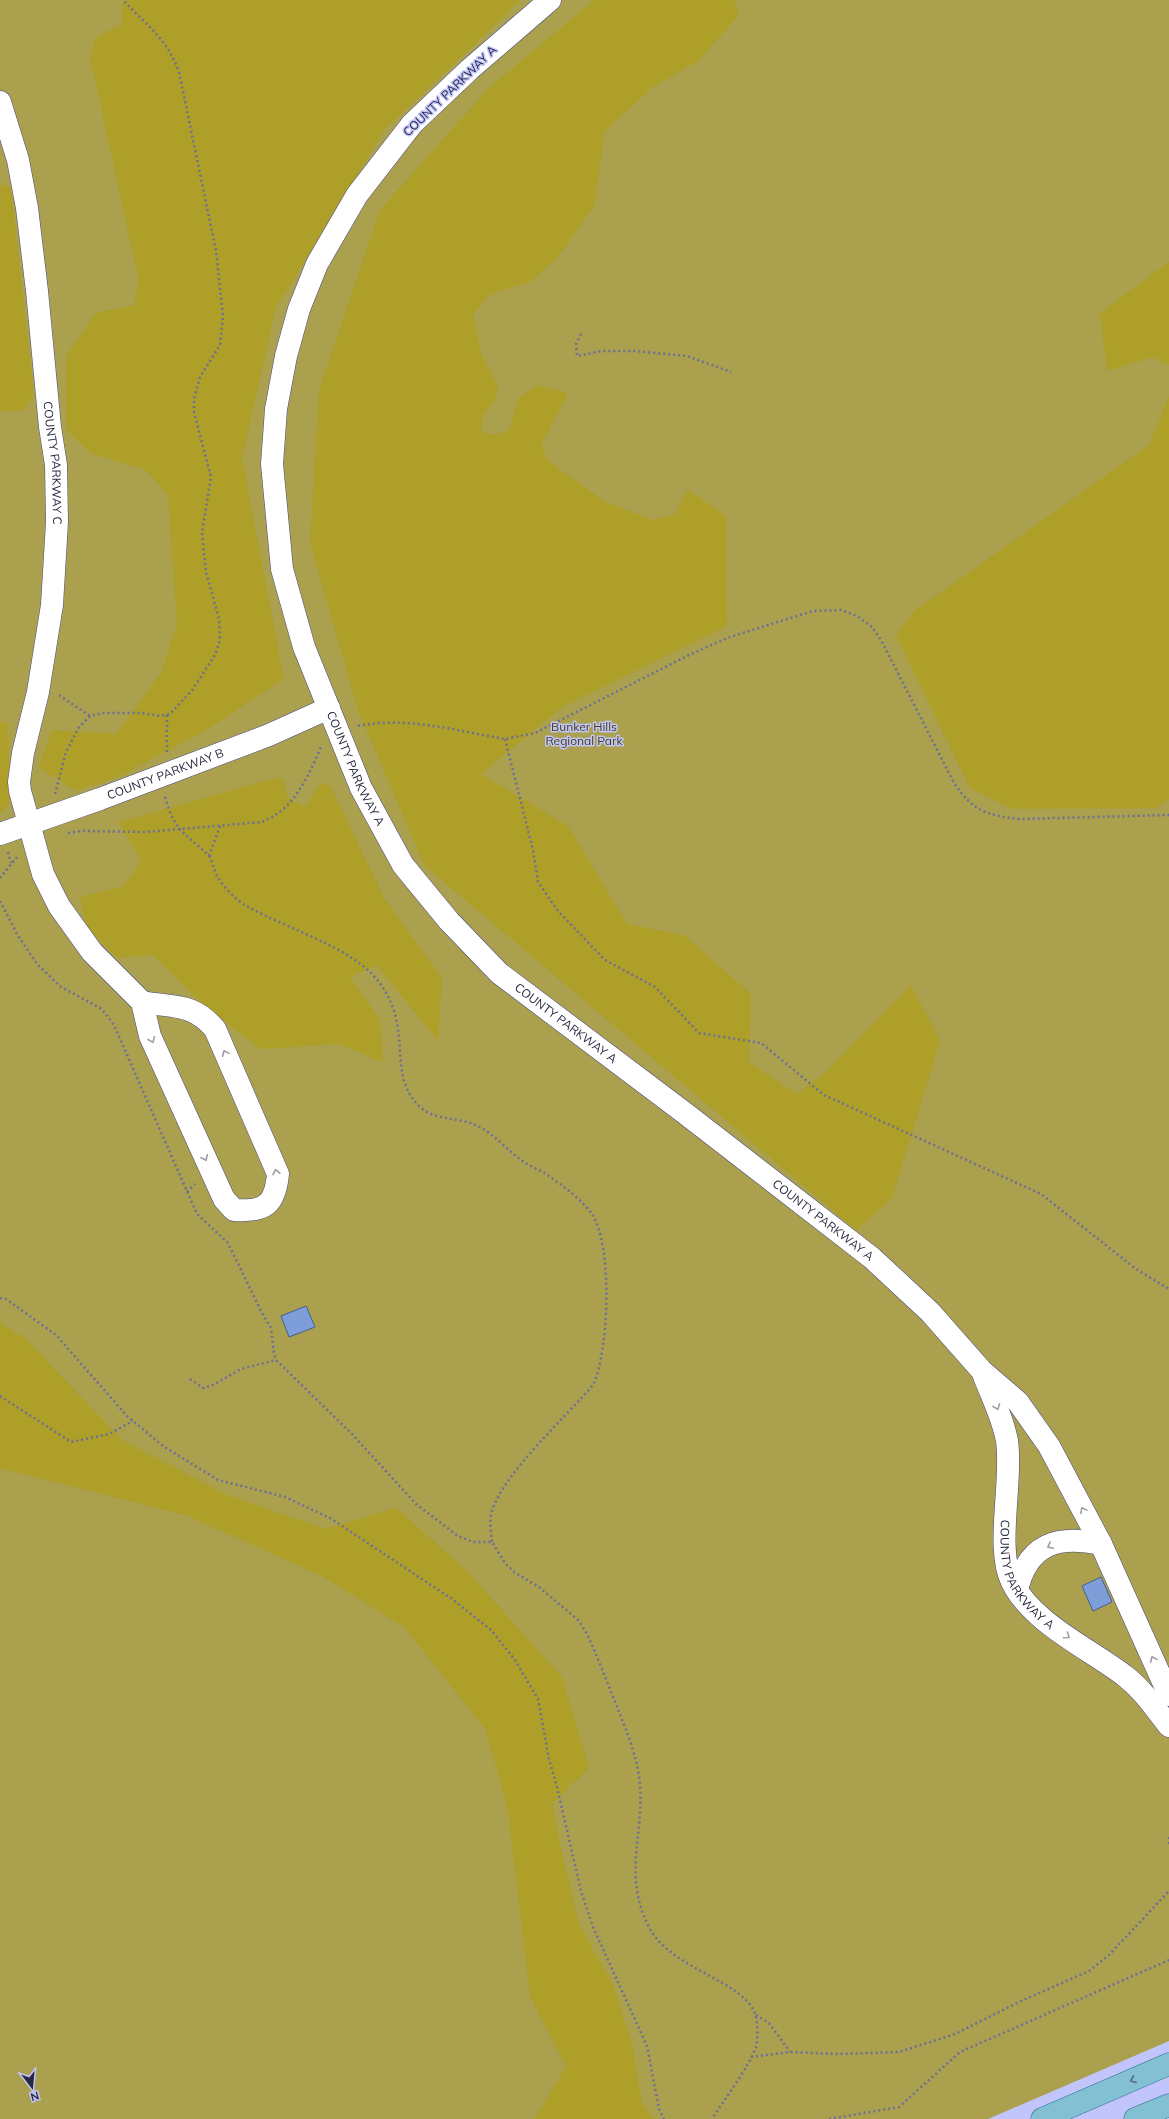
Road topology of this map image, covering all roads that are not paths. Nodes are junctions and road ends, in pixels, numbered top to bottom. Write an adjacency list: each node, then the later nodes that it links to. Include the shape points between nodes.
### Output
1 (550, 0): 3 (street, COUNTY PARKWAY A, via 470,69 412,124 357,195 317,264 299,309 286,356 276,409 273,479 282,569 304,647)
2 (0, 102): 4 (street, COUNTY PARKWAY C, via 18,160 27,208 56,465 55,568 40,682 23,753 19,782)
3 (329, 708): 4 (street, COUNTY PARKWAY B, via 269,735); 7 (street, COUNTY PARKWAY A, via 361,788 403,865 449,921 499,973 872,1258 930,1312)
4 (28, 825): 5 (street, COUNTY PARKWAY B); 6 (street, COUNTY PARKWAY C, via 43,874 59,906 92,952)
5 (0, 834)
6 (142, 1002): 6 (street, one-way to 6, via 150,1036 224,1199 234,1210 253,1211 267,1205 277,1189 278,1174 215,1029 206,1019 188,1009)
7 (982, 1371): 8 (street, COUNTY PARKWAY A, one-way to 7, via 1049,1446 1018,1402); 9 (street, COUNTY PARKWAY A, one-way to 9, via 999,1411 1007,1441 1005,1547 1007,1567)
8 (1101, 1544): 9 (street, one-way to 9, via 1081,1540 1060,1541 1045,1547 1029,1560 1021,1573); 10 (street, COUNTY PARKWAY A, one-way to 8)
9 (1017, 1590): 11 (street, COUNTY PARKWAY A, one-way to 11, via 1029,1606 1046,1621 1145,1693)
10 (1169, 1695)
11 (1169, 1726)
12 (1169, 2064): 14 (main road, one-way to 14)
13 (1169, 2104): 15 (main road)
14 (1042, 2119)
15 (1135, 2119)

